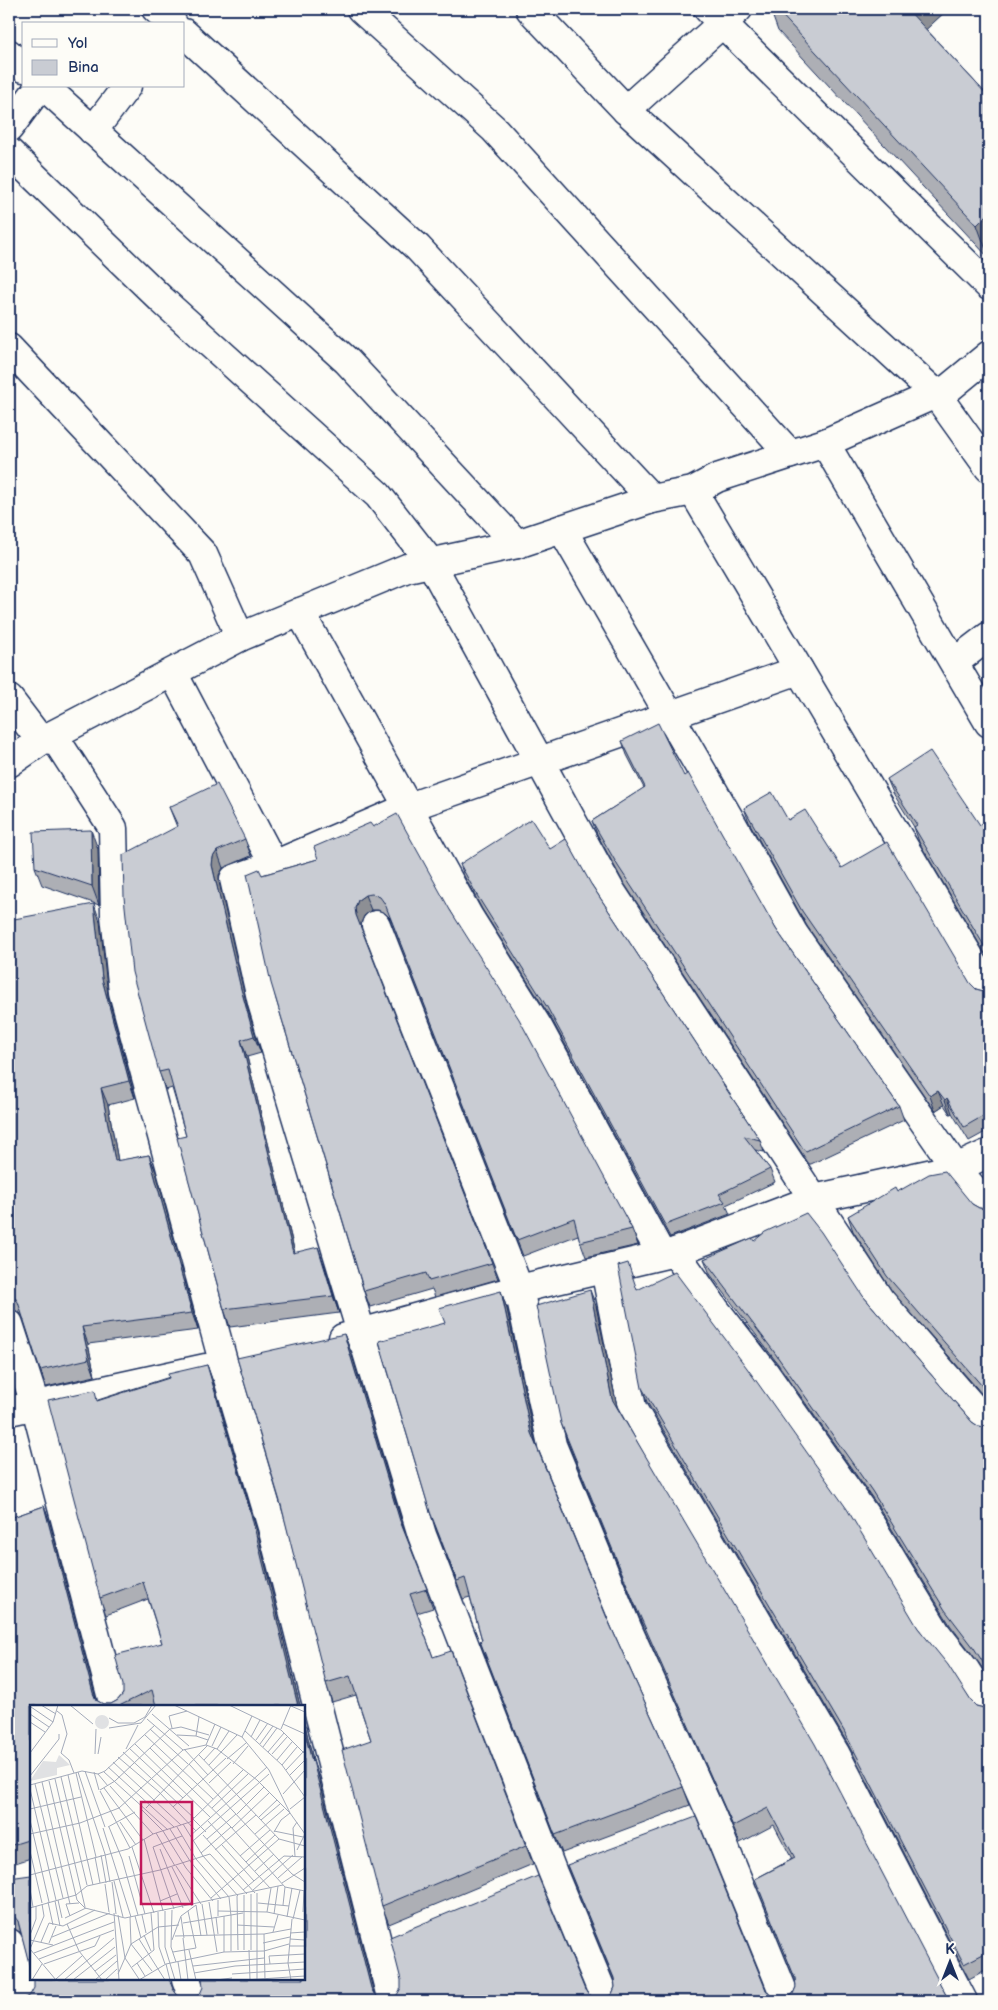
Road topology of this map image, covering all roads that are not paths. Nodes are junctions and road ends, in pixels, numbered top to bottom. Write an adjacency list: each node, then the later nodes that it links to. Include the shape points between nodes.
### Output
1 (156, 9): 6 (street)
2 (186, 9): 7 (street)
3 (361, 9): 23 (street, via 494,129)
4 (530, 9): 14 (street)
5 (723, 14): 14 (street); 18 (street)
6 (172, 22)
7 (176, 22)
8 (185, 34): 26 (street, via 418,248)
9 (9, 54): 10 (street)
10 (22, 66)
11 (39, 88): 15 (street)
12 (46, 88): 16 (street)
13 (125, 88): 16 (street)
14 (626, 110): 21 (street)
15 (9, 128)
16 (93, 131): 28 (street, via 347,361)
17 (9, 152): 29 (street, via 162,300 378,495)
18 (989, 286)
19 (9, 348): 32 (street, via 203,554)
20 (989, 354): 21 (street, via 949,388)
21 (936, 394): 22 (street); 24 (street)
22 (825, 443): 23 (street); 33 (street)
23 (790, 454): 25 (street, via 717,478)
24 (989, 468)
25 (693, 491): 26 (street); 34 (street)
26 (652, 499): 27 (street)
27 (562, 529): 28 (street); 37 (street)
28 (517, 544): 29 (street)
29 (431, 563): 30 (street, via 407,568); 40 (street)
30 (300, 612): 32 (street); 42 (street)
31 (989, 636): 33 (street)
32 (240, 637): 35 (street)
33 (955, 662): 38 (street)
34 (799, 670): 37 (street); 45 (street)
35 (172, 673): 39 (street); 43 (street)
36 (9, 699): 39 (street)
37 (668, 716): 40 (street); 47 (street, via 794,934)
38 (989, 724)
39 (47, 738): 41 (street); 57 (street, via 113,828 115,915 123,992)
40 (540, 760): 42 (street); 48 (street, via 609,888)
41 (9, 763)
42 (409, 806): 43 (street); 50 (street, via 469,917 538,1027)
43 (274, 865): 54 (street, via 234,880 262,1003)
44 (376, 925): 52 (street)
45 (989, 990)
46 (989, 1153): 47 (street)
47 (956, 1168): 48 (street); 49 (street)
48 (814, 1199): 50 (street); 60 (street, via 880,1300)
49 (989, 1208)
50 (668, 1253): 51 (street); 62 (street, via 765,1373 865,1515 937,1634)
51 (605, 1268): 52 (street); 74 (street, via 632,1408 835,1753)
52 (519, 1289): 54 (street); 63 (street, via 552,1445 628,1630)
53 (9, 1324): 58 (street)
54 (361, 1334): 55 (street); 72 (street, via 422,1535 553,1874)
55 (315, 1344)
56 (251, 1359): 57 (street)
57 (224, 1365): 58 (street); 67 (street, via 272,1527)
58 (35, 1404): 59 (street); 61 (street)
59 (9, 1411)
60 (989, 1426)
61 (114, 1705)
62 (989, 1707)
63 (712, 1814): 64 (street); 73 (street)
64 (684, 1825)
65 (405, 1934): 67 (street)
66 (9, 1944): 69 (street)
67 (378, 1945): 71 (street)
68 (186, 1980): 70 (street)
69 (25, 2001)
70 (194, 2001)
71 (392, 2001)
72 (606, 2001)
73 (787, 2001)
74 (963, 2001)

